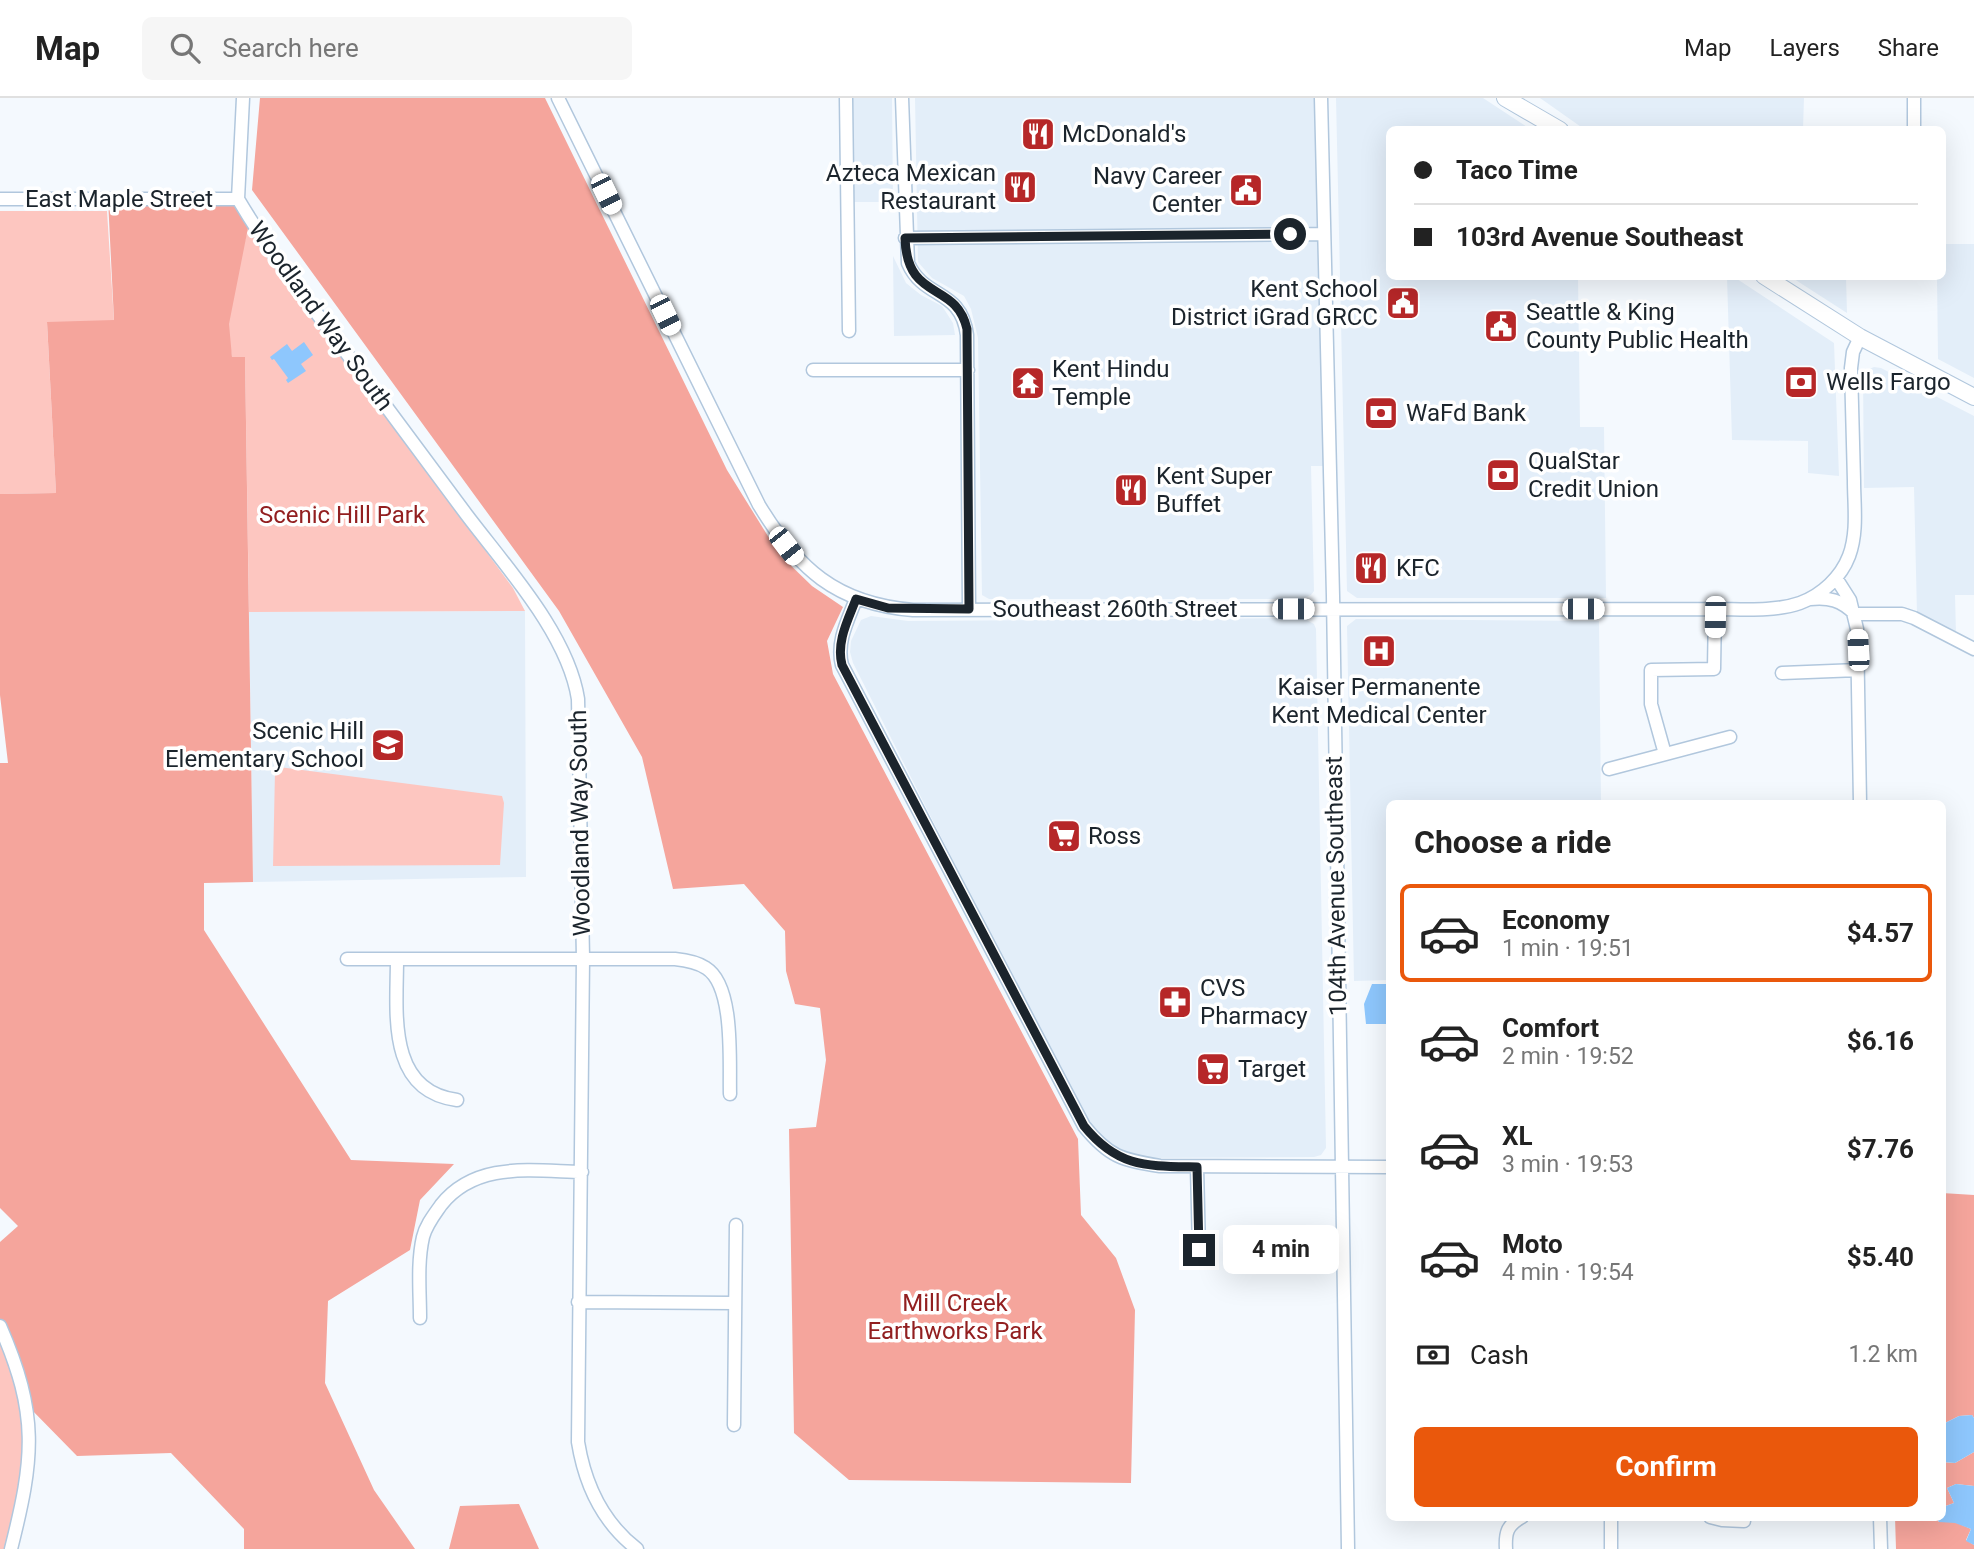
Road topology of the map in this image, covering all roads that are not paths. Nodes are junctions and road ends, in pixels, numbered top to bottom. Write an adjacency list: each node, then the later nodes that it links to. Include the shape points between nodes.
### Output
1 (243, 98): 14 (street)
2 (558, 98): 24 (street, Southeast 260th Street, via 776,534 816,577)
3 (846, 98): 18 (street)
4 (902, 98): 16 (street)
5 (1321, 98): 15 (street, 104th Avenue Southeast)
6 (1505, 98): 10 (main road)
7 (1516, 98): 9 (main road, via 1532,108)
8 (1914, 98): 12 (street)
9 (1532, 103): 11 (main road)
10 (1555, 126)
11 (1557, 126)
12 (1914, 126)
13 (0, 199): 14 (street, East Maple Street)
14 (238, 199): 38 (street, Woodland Way South, via 564,650 578,699)
15 (1324, 234): 16 (street); 28 (street, 104th Avenue Southeast)
16 (905, 238): 21 (street, via 912,272 954,303 963,318)
17 (1770, 280): 19 (main road)
18 (849, 331)
19 (1860, 337): 22 (main road); 23 (street, via 1851,368 1854,531 1850,553)
20 (813, 370): 21 (street)
21 (968, 370): 26 (street)
22 (1974, 397)
23 (1834, 580): 25 (street, Southeast 260th Street); 29 (street)
24 (856, 599): 26 (street, Southeast 260th Street, via 901,609); 43 (street, via 841,642 842,665 1084,1126 1114,1156 1160,1166)
25 (1808, 599): 27 (street, Southeast 260th Street, via 1786,607); 29 (street, via 1832,599)
26 (969, 609): 28 (street, Southeast 260th Street)
27 (1715, 609): 28 (street, Southeast 260th Street); 34 (street, via 1714,670 1651,670 1651,704)
28 (1333, 610): 42 (street, 104th Avenue Southeast)
29 (1855, 614): 30 (street, via 1902,614); 31 (street)
30 (1974, 649)
31 (1858, 670): 32 (street); 36 (street)
32 (1782, 673)
33 (1730, 737): 34 (street)
34 (1665, 754): 35 (street)
35 (1609, 769)
36 (1860, 800)
37 (397, 958): 38 (street); 39 (street); 41 (street, via 397,1021 403,1058 424,1087)
38 (583, 958): 40 (street, via 683,960 712,972 726,1005); 45 (street, Woodland Way South)
39 (347, 959)
40 (730, 1094)
41 (457, 1100)
42 (1340, 1166): 43 (street); 44 (street); 58 (street, 104th Avenue Southeast)
43 (1197, 1167): 47 (street)
44 (1386, 1167)
45 (582, 1172): 48 (street, Woodland Way South); 50 (street, via 501,1171 462,1185 445,1200 423,1234)
46 (736, 1225): 49 (street)
47 (1199, 1250)
48 (578, 1302): 49 (street); 57 (street, Woodland Way South, via 581,1464 601,1511)
49 (735, 1303): 52 (street)
50 (420, 1318)
51 (0, 1326): 56 (street, via 21,1384 29,1428 25,1491)
52 (734, 1425)
53 (1516, 1521): 59 (street, via 1506,1533)
54 (1611, 1521): 60 (street)
55 (1880, 1521): 61 (street)
56 (11, 1549)
57 (637, 1549)
58 (1348, 1549)
59 (1506, 1549)
60 (1611, 1549)
61 (1881, 1549)

